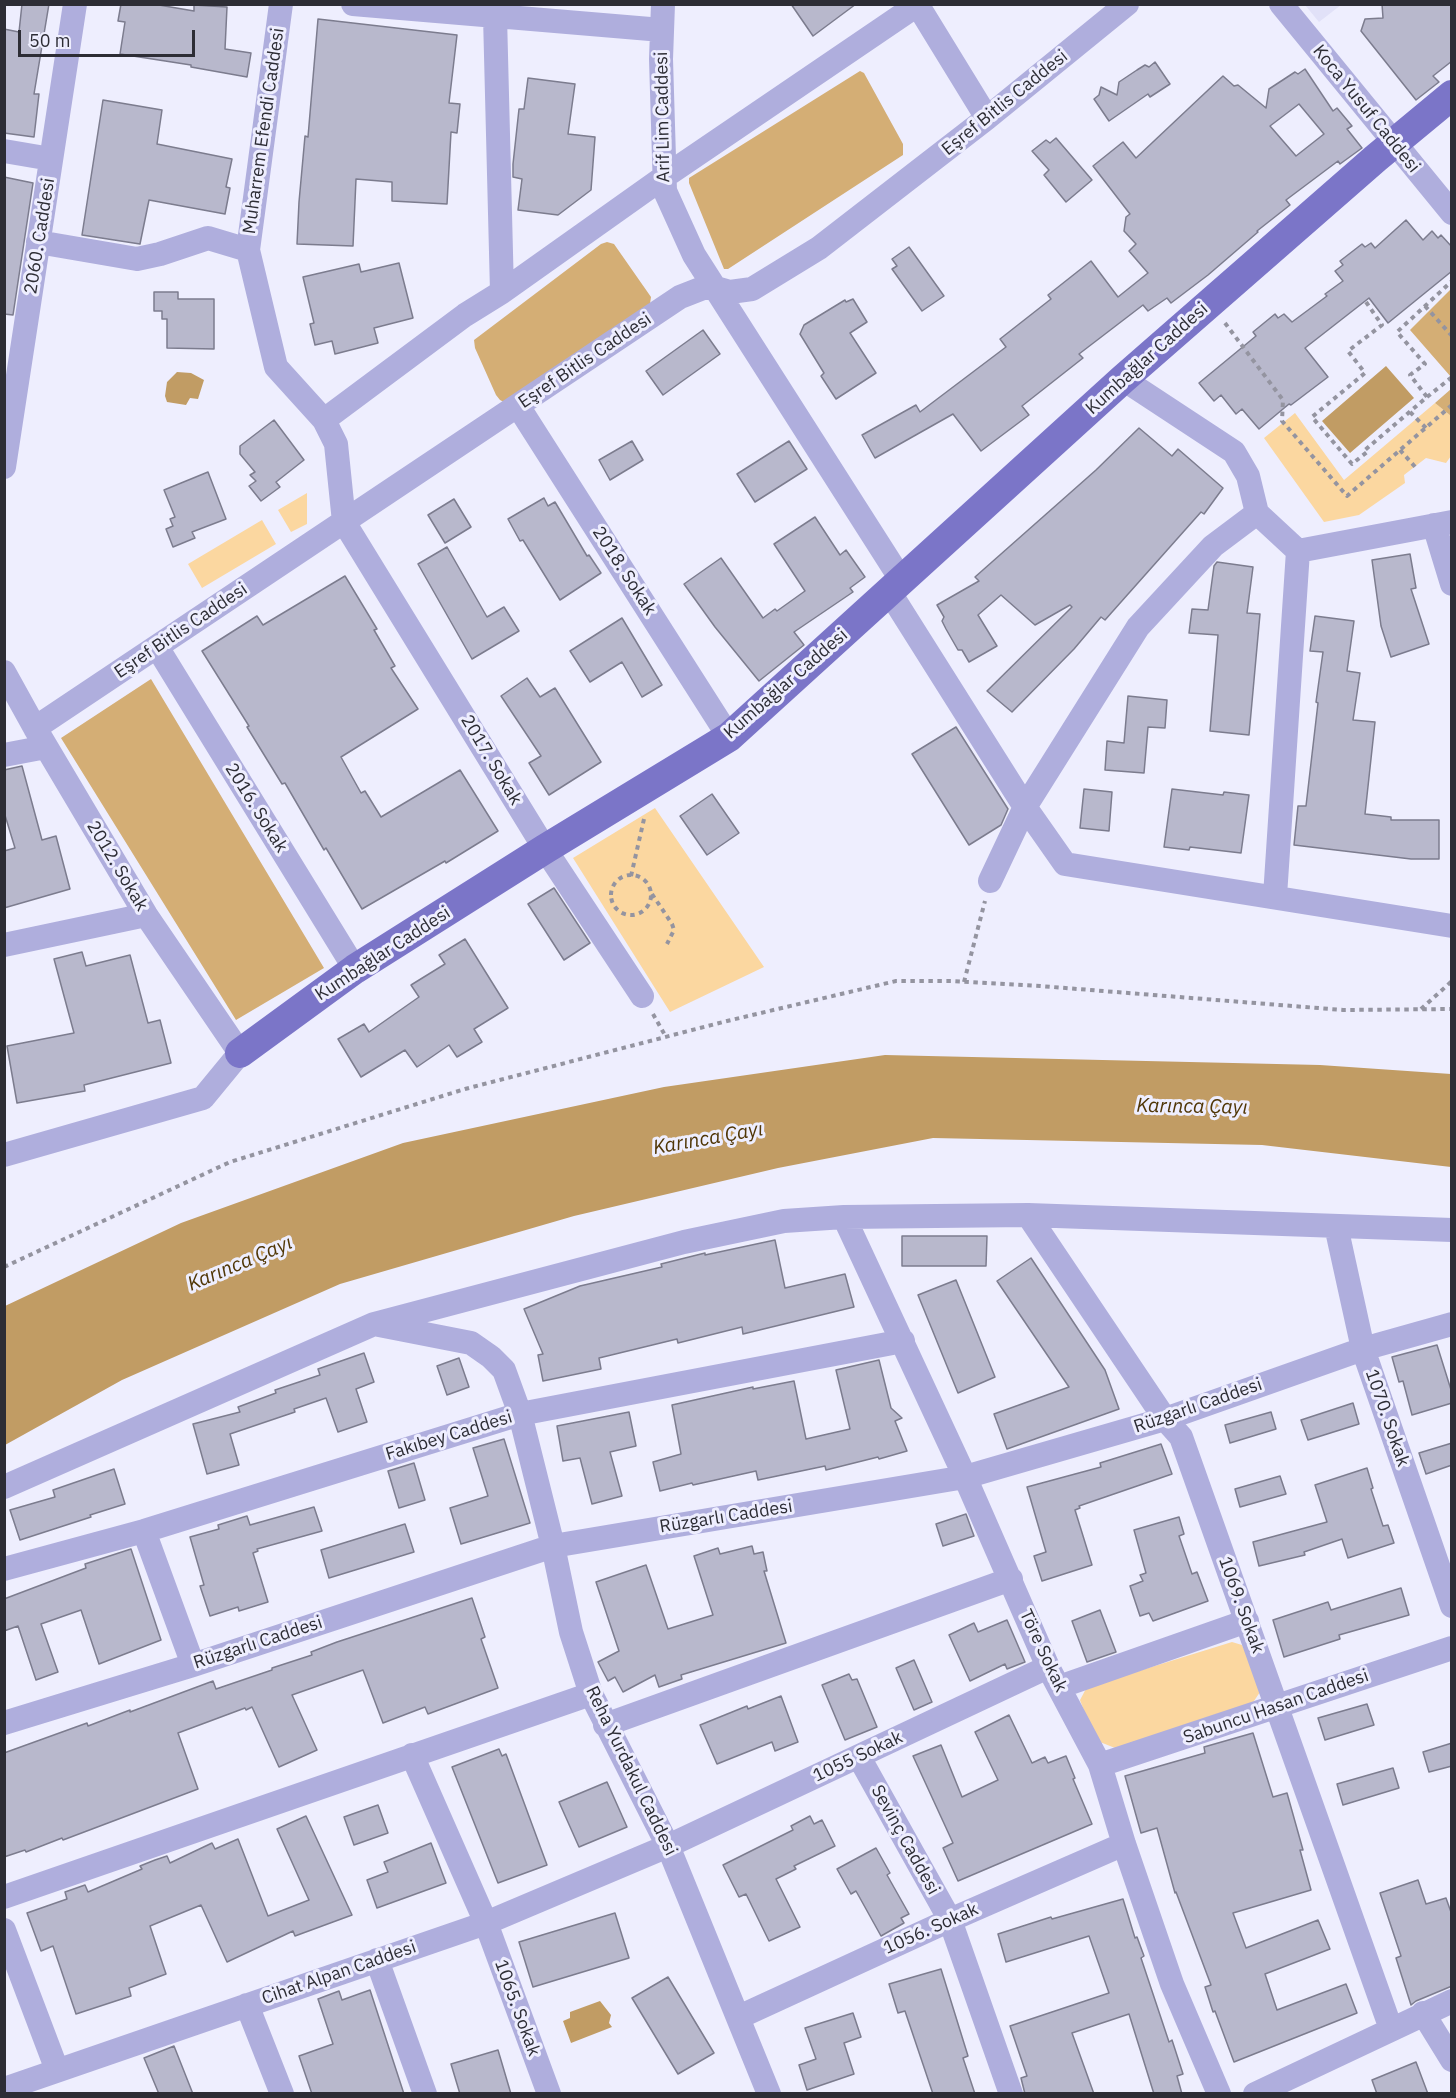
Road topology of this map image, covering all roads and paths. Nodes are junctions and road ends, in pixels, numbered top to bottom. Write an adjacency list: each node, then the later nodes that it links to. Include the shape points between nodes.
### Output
1 (75, 4): 14 (street, 2060. Caddesi)
2 (281, 4): 18 (street, Muharrem Efendi Caddesi)
3 (353, 4): 8 (street)
4 (663, 4): 9 (street, Arif Lim Caddesi)
5 (917, 4): 11 (street); 15 (street)
6 (1127, 4): 11 (street, Eşref Bitlis Caddesi)
7 (1281, 4): 12 (street, Koca Yusuf Caddesi)
8 (495, 16): 9 (street); 21 (street)
9 (662, 30): 15 (street, Arif Lim Caddesi)
10 (1452, 95): 12 (main road, Kumbağlar Caddesi)
11 (987, 118): 20 (street, Eşref Bitlis Caddesi, via 819,249 752,289 730,292)
12 (1394, 143): 16 (street, Koca Yusuf Caddesi); 23 (main road, Kumbağlar Caddesi)
13 (4, 151): 14 (street)
14 (51, 159): 17 (street, 2060. Caddesi)
15 (664, 177): 20 (street, Arif Lim Caddesi, via 665,191 694,255); 21 (street)
16 (1452, 213)
17 (38, 242): 18 (street, via 137,259 208,238); 35 (street, 2060. Caddesi)
18 (248, 250): 32 (street, Muharrem Efendi Caddesi, via 276,367)
19 (1452, 281): 24 (path)
20 (716, 288): 30 (street, Eşref Bitlis Caddesi, via 696,289 680,297); 42 (street, Arif Lim Caddesi)
21 (502, 292): 32 (street)
22 (1366, 302): 31 (path, via 1382,325 1348,351 1365,373 1312,417 1352,464)
23 (1209, 304): 27 (main road, Kumbağlar Caddesi); 34 (path, via 1283,400 1282,421 1347,496)
24 (1425, 306): 25 (path); 28 (path, via 1397,332 1425,364 1410,375)
25 (1452, 336)
26 (1452, 377): 28 (path)
27 (1123, 379): 37 (street, via 1234,452 1248,476); 42 (main road, Kumbağlar Caddesi)
28 (1427, 397): 31 (path)
29 (1452, 405): 33 (path)
30 (518, 406): 38 (street, Eşref Bitlis Caddesi); 46 (street, 2018. Sokak)
31 (1410, 411): 33 (path)
32 (324, 420): 38 (street, Muharrem Efendi Caddesi, via 336,444)
33 (1426, 428): 34 (path)
34 (1400, 450): 36 (path)
35 (4, 467)
36 (1417, 469)
37 (1257, 513): 40 (street); 49 (street, via 1213,546 1138,627)
38 (344, 522): 43 (street, Eşref Bitlis Caddesi); 50 (street, 2017. Sokak)
39 (1443, 523): 40 (street); 41 (street)
40 (1298, 550): 54 (street)
41 (1452, 584)
42 (896, 587): 46 (main road, Kumbağlar Caddesi); 49 (street, Arif Lim Caddesi)
43 (157, 647): 45 (street, Eşref Bitlis Caddesi); 59 (street, 2016. Sokak)
44 (4, 672): 45 (street, 2012. Sokak)
45 (41, 737): 47 (street); 55 (street, 2012. Sokak)
46 (729, 737): 48 (main road, Kumbağlar Caddesi)
47 (4, 755)
48 (653, 784): 50 (main road, Kumbağlar Caddesi); 51 (path)
49 (1025, 807): 52 (street); 54 (street, Arif Lim Caddesi, via 1065,864)
50 (545, 849): 59 (main road, Kumbağlar Caddesi); 62 (street, 2017. Sokak)
51 (631, 876): 53 (path, via 646,882); 53 (path, via 621,878 613,887 612,900 620,911 638,914 648,906)
52 (990, 881): 61 (path)
53 (651, 893): 57 (path, via 674,930)
54 (1275, 896): 56 (street, Arif Lim Caddesi)
55 (146, 915): 58 (street); 65 (street, 2012. Sokak)
56 (1452, 926)
57 (667, 944)
58 (4, 945)
59 (355, 969): 65 (main road, Kumbağlar Caddesi)
60 (1452, 981): 63 (path)
61 (964, 982): 63 (path, via 1343,1010); 71 (path, via 896,981 465,1089 230,1162)
62 (642, 996)
63 (1420, 1010): 64 (path)
64 (1452, 1010)
65 (240, 1053): 66 (street, Kumbağlar Caddesi, via 203,1098)
66 (4, 1155)
67 (1028, 1215): 68 (street); 69 (street); 77 (street, 1069. Sokak)
68 (844, 1217): 72 (street, via 784,1221 684,1242); 74 (street, Töre Sokak)
69 (1336, 1226): 70 (street); 75 (street, 1070. Sokak)
70 (1452, 1230)
71 (4, 1267)
72 (374, 1324): 76 (street, Reha Yurdakul Caddesi, via 471,1343 504,1370); 79 (street)
73 (1452, 1324): 75 (street, Rüzgarlı Caddesi)
74 (903, 1341): 76 (street, Fakıbey Caddesi); 78 (street, Töre Sokak)
75 (1363, 1349): 77 (street, Rüzgarlı Caddesi); 84 (street, 1070. Sokak)
76 (520, 1414): 80 (street, Fakıbey Caddesi); 81 (street, Reha Yurdakul Caddesi)
77 (1165, 1419): 78 (street, Rüzgarlı Caddesi); 85 (street, 1069. Sokak, via 1181,1437)
78 (965, 1477): 81 (street, Rüzgarlı Caddesi); 83 (street, Töre Sokak)
79 (4, 1487)
80 (144, 1532): 82 (street, Fakıbey Caddesi); 87 (street)
81 (553, 1546): 87 (street, Rüzgarlı Caddesi); 89 (street, Reha Yurdakul Caddesi, via 571,1632)
82 (4, 1569)
83 (1011, 1579): 88 (street, Töre Sokak); 92 (street)
84 (1452, 1606)
85 (1247, 1621): 88 (street, 1055 Sokak); 90 (street, 1069. Sokak)
86 (1452, 1648): 90 (street, Sabuncu Hasan Caddesi)
87 (193, 1665): 91 (street, Rüzgarlı Caddesi)
88 (1053, 1677): 94 (street, 1055 Sokak); 95 (street, Töre Sokak)
89 (591, 1694): 92 (street, Reha Yurdakul Caddesi); 93 (street)
90 (1277, 1706): 95 (street, Sabuncu Hasan Caddesi); 107 (street, 1069. Sokak)
91 (4, 1723)
92 (605, 1725): 97 (street, Reha Yurdakul Caddesi)
93 (412, 1755): 98 (street); 100 (street, 1065. Sokak)
94 (859, 1757): 97 (street, 1055 Sokak); 99 (street, Sevinç Caddesi)
95 (1100, 1766): 96 (street, Töre Sokak)
96 (1124, 1845): 99 (street, 1056. Sokak); 117 (street, Töre Sokak, via 1172,1984)
97 (668, 1846): 100 (street, Cihat Alpan Caddesi); 106 (street, Reha Yurdakul Caddesi)
98 (4, 1897)
99 (950, 1920): 106 (street, 1056. Sokak); 116 (street, Sevinç Caddesi)
100 (486, 1923): 102 (street, Cihat Alpan Caddesi); 115 (street, 1065. Sokak)
101 (5, 1935): 109 (street)
102 (377, 1960): 104 (street, Cihat Alpan Caddesi); 114 (street)
103 (1452, 2001): 105 (street)
104 (247, 2005): 109 (street, Cihat Alpan Caddesi); 113 (street)
105 (1424, 2013): 107 (street); 108 (street)
106 (739, 2017): 112 (street, Reha Yurdakul Caddesi)
107 (1391, 2029): 118 (street)
108 (1452, 2060)
109 (57, 2070): 110 (street, Cihat Alpan Caddesi)
110 (30, 2087): 111 (street, Cihat Alpan Caddesi)
111 (4, 2089)
112 (765, 2093)
113 (282, 2094)
114 (425, 2094)
115 (549, 2094)
116 (1011, 2094)
117 (1220, 2094)
118 (1256, 2094)

